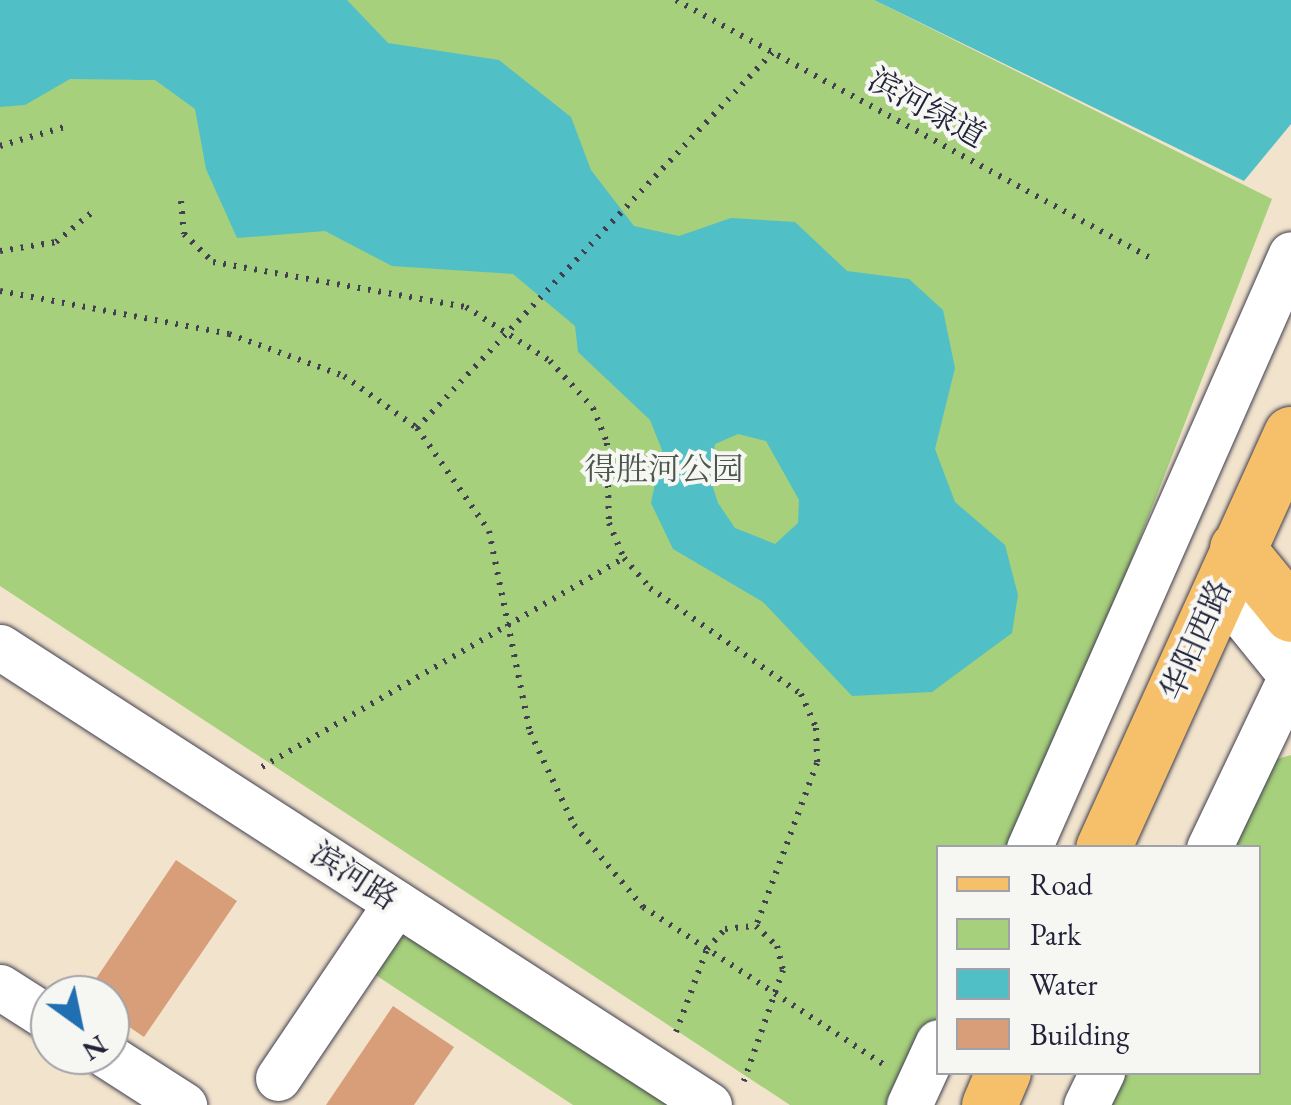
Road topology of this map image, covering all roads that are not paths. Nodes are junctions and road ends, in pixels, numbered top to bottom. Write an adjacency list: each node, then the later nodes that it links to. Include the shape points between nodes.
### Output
1 (1291, 254): 7 (street)
2 (1287, 459): 3 (main road, 华阳西路)
3 (1228, 568): 4 (main road); 6 (street); 8 (main road, 华阳西路)
4 (1291, 614)
5 (0, 647): 10 (street, 滨河路)
6 (1291, 676): 9 (street)
7 (1030, 845)
8 (1105, 845)
9 (1210, 845)
10 (396, 903): 17 (street); 18 (street, 滨河路, via 661,1074)
11 (0, 987): 12 (street)
12 (30, 1006)
13 (936, 1046): 19 (street)
14 (130, 1070): 20 (street)
15 (1002, 1075): 21 (main road)
16 (1101, 1075): 22 (street)
17 (278, 1078)
18 (725, 1096)
19 (914, 1096)
20 (184, 1105)
21 (988, 1105)
22 (1086, 1105)

